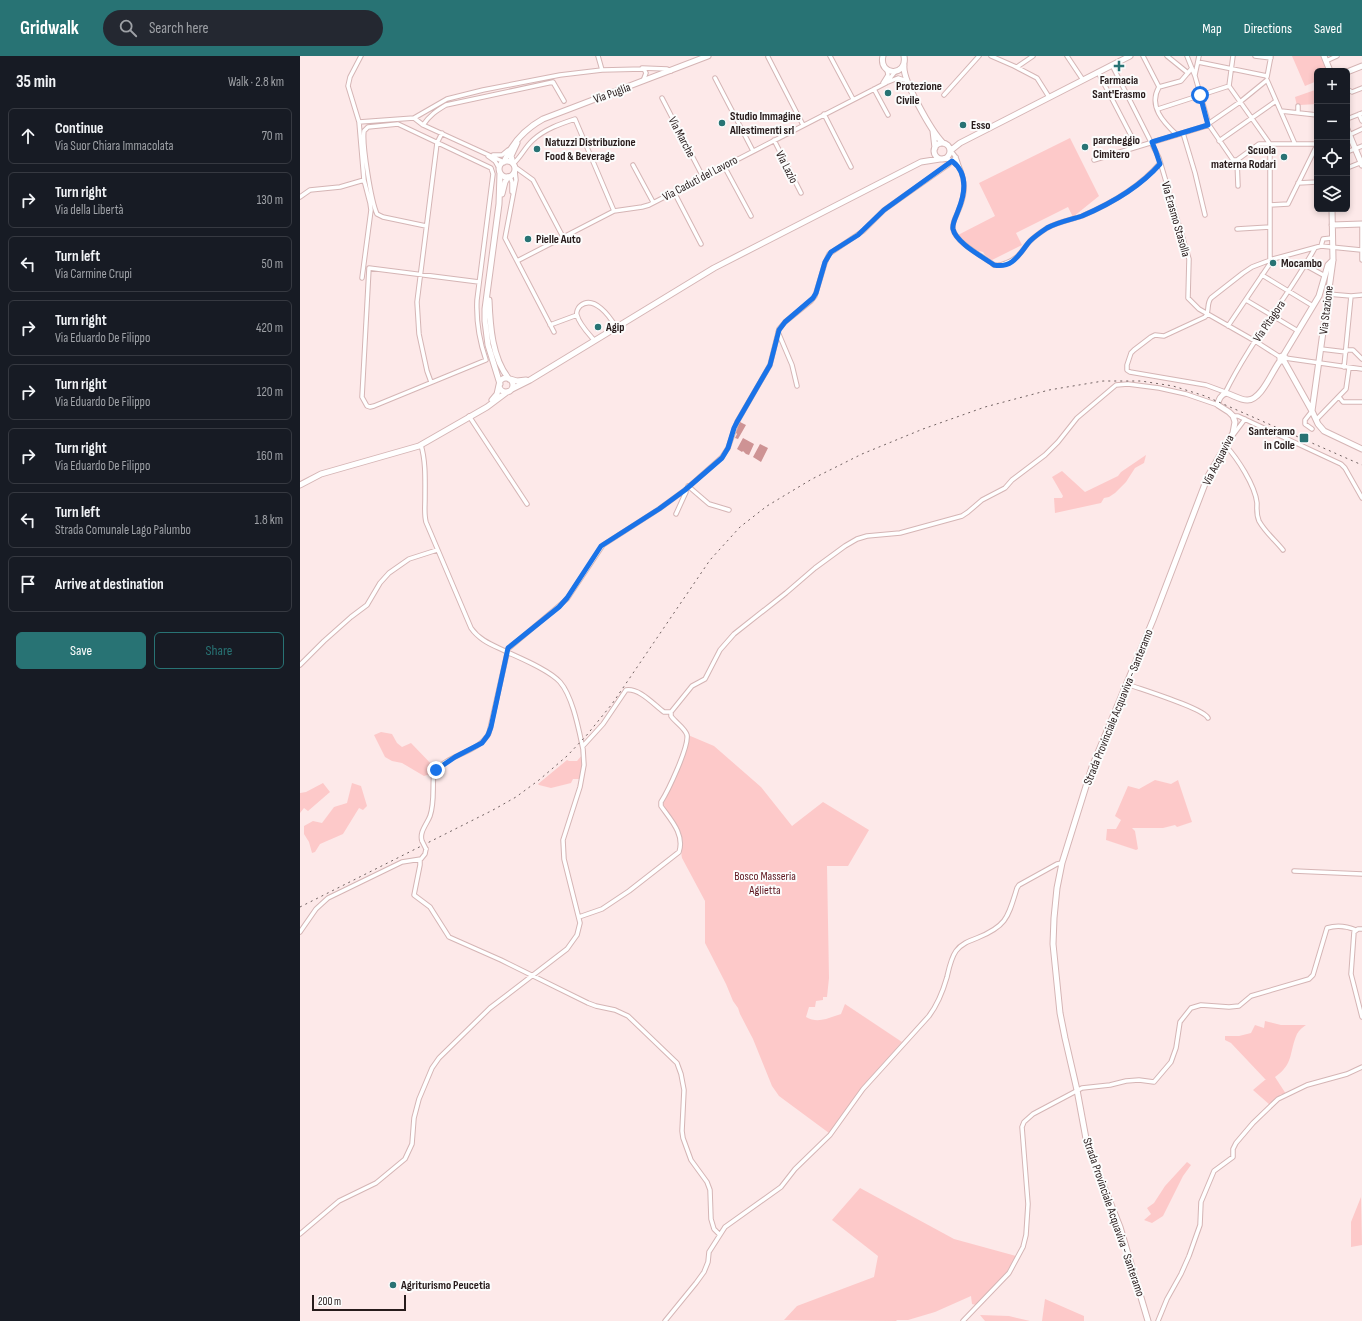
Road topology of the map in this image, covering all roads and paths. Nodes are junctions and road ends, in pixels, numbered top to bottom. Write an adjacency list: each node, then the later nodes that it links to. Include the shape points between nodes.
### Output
1 (361, 56): 73 (street, via 348,83)
2 (598, 56): 32 (street)
3 (708, 56): 33 (main road, Via Puglia)
4 (830, 56): 57 (street)
5 (883, 56): 34 (main road, via 882,63)
6 (904, 56): 24 (main road)
7 (979, 56): 53 (street)
8 (991, 56): 27 (street)
9 (1033, 56): 27 (street)
10 (1066, 56): 43 (street)
11 (1130, 56): 25 (main road)
12 (1143, 56): 48 (street)
13 (1168, 56): 38 (street)
14 (1187, 56): 29 (street)
15 (1199, 56): 23 (street)
16 (1233, 56): 31 (street)
17 (1255, 56): 18 (street)
18 (1260, 56): 21 (street)
19 (1337, 56): 22 (street)
20 (768, 57): 76 (street)
21 (1271, 57): 41 (street)
22 (1325, 58): 30 (main road)
23 (1198, 62): 31 (street); 39 (street)
24 (904, 65): 35 (main road); 52 (main road, via 904,74)
25 (1112, 65): 37 (main road); 87 (street, Via Erasmo Stasolla)
26 (1362, 66): 36 (main road)
27 (1017, 67): 55 (street, via 1037,78)
28 (629, 68): 32 (street); 33 (street); 44 (street, via 644,69 646,75)
29 (1192, 68): 38 (street); 39 (street)
30 (1329, 68)
31 (1231, 69): 41 (street); 47 (street)
32 (602, 70): 69 (street, via 560,75 460,96 440,102)
33 (670, 70): 44 (main road, Via Puglia)
34 (887, 70): 35 (main road); 46 (street, via 887,79)
35 (896, 71): 42 (main road); 45 (street)
36 (1350, 71)
37 (1098, 72): 43 (main road); 96 (street)
38 (1188, 73): 48 (street, via 1181,81)
39 (1195, 76): 54 (street)
40 (715, 78): 101 (street)
41 (1267, 78): 59 (street); 60 (street)
42 (904, 80): 45 (street, Via Caduti del Lavoro, via 896,79); 52 (main road)
43 (1083, 80): 55 (main road)
44 (643, 81): 83 (main road, Via Puglia, via 543,119)
45 (886, 84): 46 (street, Via Caduti del Lavoro)
46 (880, 86): 50 (street, Via Caduti del Lavoro)
47 (1229, 86): 54 (street); 60 (street)
48 (1159, 87): 62 (street, via 1154,99)
49 (1362, 88): 51 (street)
50 (874, 89): 57 (street, Via Caduti del Lavoro); 66 (street)
51 (1350, 91)
52 (913, 93): 78 (main road)
53 (944, 95)
54 (1200, 95): 62 (street); 75 (street)
55 (1049, 97): 90 (main road)
56 (662, 98): 121 (street, Via Marche)
57 (853, 99): 65 (street, Via Caduti del Lavoro)
58 (564, 101): 74 (street, via 553,82 446,105 428,117)
59 (1276, 101): 63 (street); 70 (street)
60 (1240, 102): 70 (street); 75 (street)
61 (1298, 106): 64 (street)
62 (1158, 109): 82 (street, via 1164,122)
63 (1281, 111): 64 (street); 92 (street)
64 (1298, 113): 68 (street)
65 (824, 114): 76 (street, Via Caduti del Lavoro); 117 (street)
66 (888, 114)
67 (1361, 114): 71 (street); 72 (street)
68 (1314, 115)
69 (414, 118): 73 (street); 74 (street)
70 (1251, 118): 86 (street); 91 (street)
71 (1350, 118)
72 (1362, 121)
73 (359, 122): 122 (street)
74 (424, 124): 79 (street)
75 (1208, 124): 80 (street); 86 (street)
76 (803, 125): 85 (street, Via Caduti del Lavoro)
77 (1362, 129): 81 (street)
78 (932, 130): 89 (main road); 98 (main road)
79 (442, 133): 88 (street); 104 (street)
80 (1183, 133): 82 (street); 137 (street)
81 (1350, 134)
82 (1177, 135): 87 (street)
83 (520, 137): 97 (main road, Via Puglia); 119 (main road, Via Puglia, via 511,156)
84 (1350, 139): 99 (main road)
85 (774, 140): 101 (street, Via Caduti del Lavoro); 127 (street, Via Lazio)
86 (1219, 141): 108 (street)
87 (1152, 142): 96 (street); 113 (street, Via Erasmo Stasolla)
88 (437, 143): 135 (street, via 398,124 366,128 364,139); 141 (street); 160 (street, via 493,171)
89 (944, 143): 90 (main road); 98 (main road, via 937,144); 102 (main road)
90 (960, 143): 95 (main road)
91 (1270, 144): 92 (street); 108 (street, via 1259,144); 132 (street)
92 (1295, 144): 93 (street)
93 (1314, 144)
94 (1362, 146): 99 (street)
95 (954, 147): 102 (main road); 105 (street)
96 (1137, 147): 107 (street)
97 (510, 148): 104 (street, via 499,156); 110 (main road, Via Puglia)
98 (934, 148): 106 (main road, via 935,155); 111 (main road)
99 (1355, 149): 103 (street); 112 (main road)
100 (1314, 150): 124 (street)
101 (753, 151): 115 (street, Via Caduti del Lavoro)
102 (950, 151): 105 (street); 106 (main road, via 948,156)
103 (1350, 151)
104 (486, 154): 110 (street); 120 (street, via 495,161)
105 (955, 156): 109 (street); 116 (street)
106 (942, 158): 109 (street); 111 (main road)
107 (1094, 160)
108 (1235, 160): 125 (street)
109 (952, 161): 116 (street); 176 (street, via 884,210 858,235 831,252 813,298 785,322)
110 (504, 162): 119 (main road, via 509,161); 120 (main road, Via Puglia)
111 (921, 162): 173 (main road, via 714,268)
112 (1362, 163): 118 (street)
113 (1160, 164): 116 (street, via 1146,178 1096,210 1047,228 1030,241 1020,256 998,266 974,251 953,230 964,193); 169 (street, Via Erasmo Stasolla, via 1188,259 1188,298 1193,305)
114 (633, 165): 130 (street)
115 (724, 166): 121 (street, Via Caduti del Lavoro); 138 (street)
116 (959, 166)
117 (851, 167)
118 (1350, 167)
119 (513, 170): 120 (main road, via 503,176); 129 (street); 129 (street, via 516,180); 131 (main road, Via Puglia, via 505,182); 133 (street, via 533,140 550,128 575,119); 144 (street, via 533,180)
120 (500, 171): 131 (main road)
121 (703, 177): 126 (street, Via Caduti del Lavoro)
122 (364, 180): 128 (street, via 340,187 313,189); 134 (street)
123 (1314, 182): 124 (street)
124 (1298, 183): 132 (street, via 1288,204)
125 (1238, 186)
126 (674, 192): 130 (street, Via Caduti del Lavoro); 146 (street)
127 (801, 193)
128 (300, 197)
129 (512, 197): 154 (street, via 505,238)
130 (653, 202): 133 (street, Via Caduti del Lavoro, via 646,206)
131 (499, 204): 161 (main road)
132 (1270, 205): 142 (street)
133 (614, 211): 144 (street, Via Caduti del Lavoro)
134 (370, 212): 135 (street); 159 (street)
135 (376, 212): 141 (street, via 382,217)
136 (1332, 212): 139 (main road, Via Stazione)
137 (1205, 215)
138 (751, 216)
139 (1332, 225): 140 (main road); 145 (main road, Via Stazione)
140 (1362, 225): 150 (street)
141 (426, 226): 156 (street)
142 (1270, 227): 143 (street); 151 (street)
143 (1237, 229)
144 (563, 237): 154 (street, Via Caduti del Lavoro)
145 (1332, 238): 147 (street, via 1323,239); 149 (main road, Via Stazione)
146 (701, 244)
147 (1321, 246): 148 (street); 149 (street)
148 (1315, 248): 151 (street); 155 (street, Via Pitagora)
149 (1333, 248): 150 (street); 152 (main road, Via Stazione)
150 (1361, 250): 153 (street)
151 (1272, 259): 157 (street); 169 (street, via 1242,273 1213,296 1208,301)
152 (1333, 260): 158 (main road, via 1328,265); 163 (main road, Via Stazione)
153 (1362, 260)
154 (516, 261): 171 (street)
155 (1305, 265): 158 (street); 162 (street, Via Pitagora)
156 (420, 274): 160 (street); 189 (street, via 417,302 419,334); 189 (street, via 369,268 362,397 370,407)
157 (1262, 275): 162 (street); 166 (street)
158 (1325, 276): 167 (main road)
159 (362, 278)
160 (479, 282): 189 (street, via 477,317 486,360)
161 (487, 291): 188 (main road, via 495,348); 190 (main road, via 485,309 488,345)
162 (1289, 291): 167 (street); 170 (street, Via Pitagora)
163 (1328, 294): 165 (street); 179 (main road, Via Stazione)
164 (1362, 295): 165 (street)
165 (1351, 296): 180 (street)
166 (1246, 300): 170 (street); 172 (street)
167 (1313, 306): 174 (main road)
168 (577, 314): 171 (street); 173 (street, via 582,305 593,304 609,315); 177 (street)
169 (1207, 314): 172 (street, Via Erasmo Stasolla); 193 (street, via 1168,334 1151,337 1134,350 1128,360 1127,370 1209,386)
170 (1272, 316): 174 (street); 178 (street, Via Pitagora)
171 (550, 325): 175 (street)
172 (1228, 326): 178 (street, Via Erasmo Stasolla)
173 (616, 327): 177 (main road)
174 (1298, 331): 181 (main road)
175 (554, 332)
176 (778, 332): 191 (street, via 792,365); 208 (street, via 770,365 735,425 726,452)
177 (594, 340): 187 (main road)
178 (1255, 341): 181 (street, Via Erasmo Stasolla); 193 (street, Via Pitagora)
179 (1321, 349): 180 (street); 183 (main road, Via Stazione)
180 (1346, 351): 182 (street, via 1353,350); 184 (street)
181 (1283, 359): 183 (street); 193 (main road, via 1253,399 1244,400); 197 (main road)
182 (1362, 359)
183 (1320, 363): 184 (street); 197 (main road, Via Stazione)
184 (1344, 367): 185 (street)
185 (1349, 368): 186 (street); 194 (street, via 1346,389)
186 (1362, 369)
187 (543, 371): 188 (main road, via 526,380); 192 (main road)
188 (509, 379): 190 (main road, via 503,379); 192 (main road, via 512,383)
189 (431, 382)
190 (500, 384): 192 (main road, via 501,390); 198 (main road, via 493,400)
191 (797, 386)
192 (510, 390): 198 (main road)
193 (1225, 393): 196 (main road)
194 (1339, 396): 195 (street, via 1343,402); 201 (street)
195 (1362, 402)
196 (1218, 405): 199 (main road); 220 (street, via 1159,388 1116,385 1077,418 1045,455 1005,488 978,503 962,516 900,533 857,539 815,568 728,640 717,654 705,679 692,686)
197 (1312, 411): 201 (main road); 202 (street, via 1305,424)
198 (471, 415): 204 (main road); 212 (street)
199 (1233, 416): 200 (street); 203 (main road, Via Acquaviva)
200 (1245, 419): 203 (street); 211 (street, via 1341,464)
201 (1316, 420): 206 (main road, via 1327,433)
202 (1312, 429)
203 (1232, 435): 205 (main road, Via Acquaviva)
204 (421, 445): 207 (main road, via 321,474); 215 (street, via 425,469 425,516)
205 (1226, 446): 210 (main road, Via Acquaviva); 216 (street, via 1246,473 1256,499 1256,513 1261,524)
206 (1362, 449)
207 (300, 486)
208 (688, 486): 209 (street); 213 (street, via 709,504)
209 (685, 490): 214 (street); 217 (street, via 601,546 567,598)
210 (1201, 493): 219 (main road, Strada Provinciale Acquaviva - Santeramo, via 1156,614)
211 (1362, 498)
212 (527, 504)
213 (729, 510)
214 (676, 514)
215 (437, 550): 217 (street, via 475,634); 218 (street, via 409,559 390,573 380,583 370,602)
216 (1283, 550)
217 (507, 652): 222 (street, via 549,673 560,683 569,698); 223 (street, bridge, via 489,733 482,743 434,772 433,805 422,834 426,854)
218 (300, 665)
219 (1126, 684): 221 (street, via 1184,704); 224 (main road, Strada Provinciale Acquaviva - Santeramo, via 1090,770)
220 (671, 712): 222 (street, via 664,712 647,698 626,690 603,724); 227 (street, via 671,716 686,734 687,741 661,806 680,836 679,852 602,909)
221 (1208, 718)
222 (583, 746): 227 (street, via 584,765 580,787 563,843 564,859)
223 (420, 860): 230 (street, via 402,862 330,896 318,906); 231 (street, via 414,895 430,907 449,937 484,951)
224 (1062, 863): 234 (main road, Strada Provinciale Acquaviva - Santeramo, via 1057,888 1053,944 1062,1026); 236 (street, via 1019,885 1008,915 998,927 959,948 953,957 933,1012 863,1089 832,1132 778,1190 728,1223)
225 (1294, 871): 226 (street)
226 (1362, 874)
227 (579, 917): 231 (street, via 579,928 572,944)
228 (1362, 929): 229 (street)
229 (1356, 930): 232 (street, via 1353,935 1350,969); 234 (street, via 1338,926 1327,928 1313,975 1309,979 1251,996 1239,1006 1201,1005 1192,1008 1180,1022 1171,1062 1154,1082 1126,1081)
230 (300, 932)
231 (532, 976): 235 (street, via 490,1008 435,1063 419,1100 414,1118 412,1144 405,1159 376,1183 339,1201); 236 (street, via 592,1005 623,1013 677,1063 684,1090 683,1138 692,1160 710,1190 711,1219 714,1229)
232 (1362, 1017)
233 (1362, 1067): 240 (street, via 1282,1096 1236,1143 1233,1157 1216,1169 1204,1196 1200,1206 1200,1225 1189,1256)
234 (1078, 1090): 238 (street, via 1039,1110 1022,1124 1028,1204 1023,1247 1009,1273); 239 (main road, Strada Provinciale Acquaviva - Santeramo, via 1089,1151 1120,1227)
235 (300, 1234)
236 (719, 1234): 237 (street, via 709,1252 704,1272)
237 (665, 1321)
238 (964, 1321)
239 (1148, 1321)
240 (1158, 1321)

